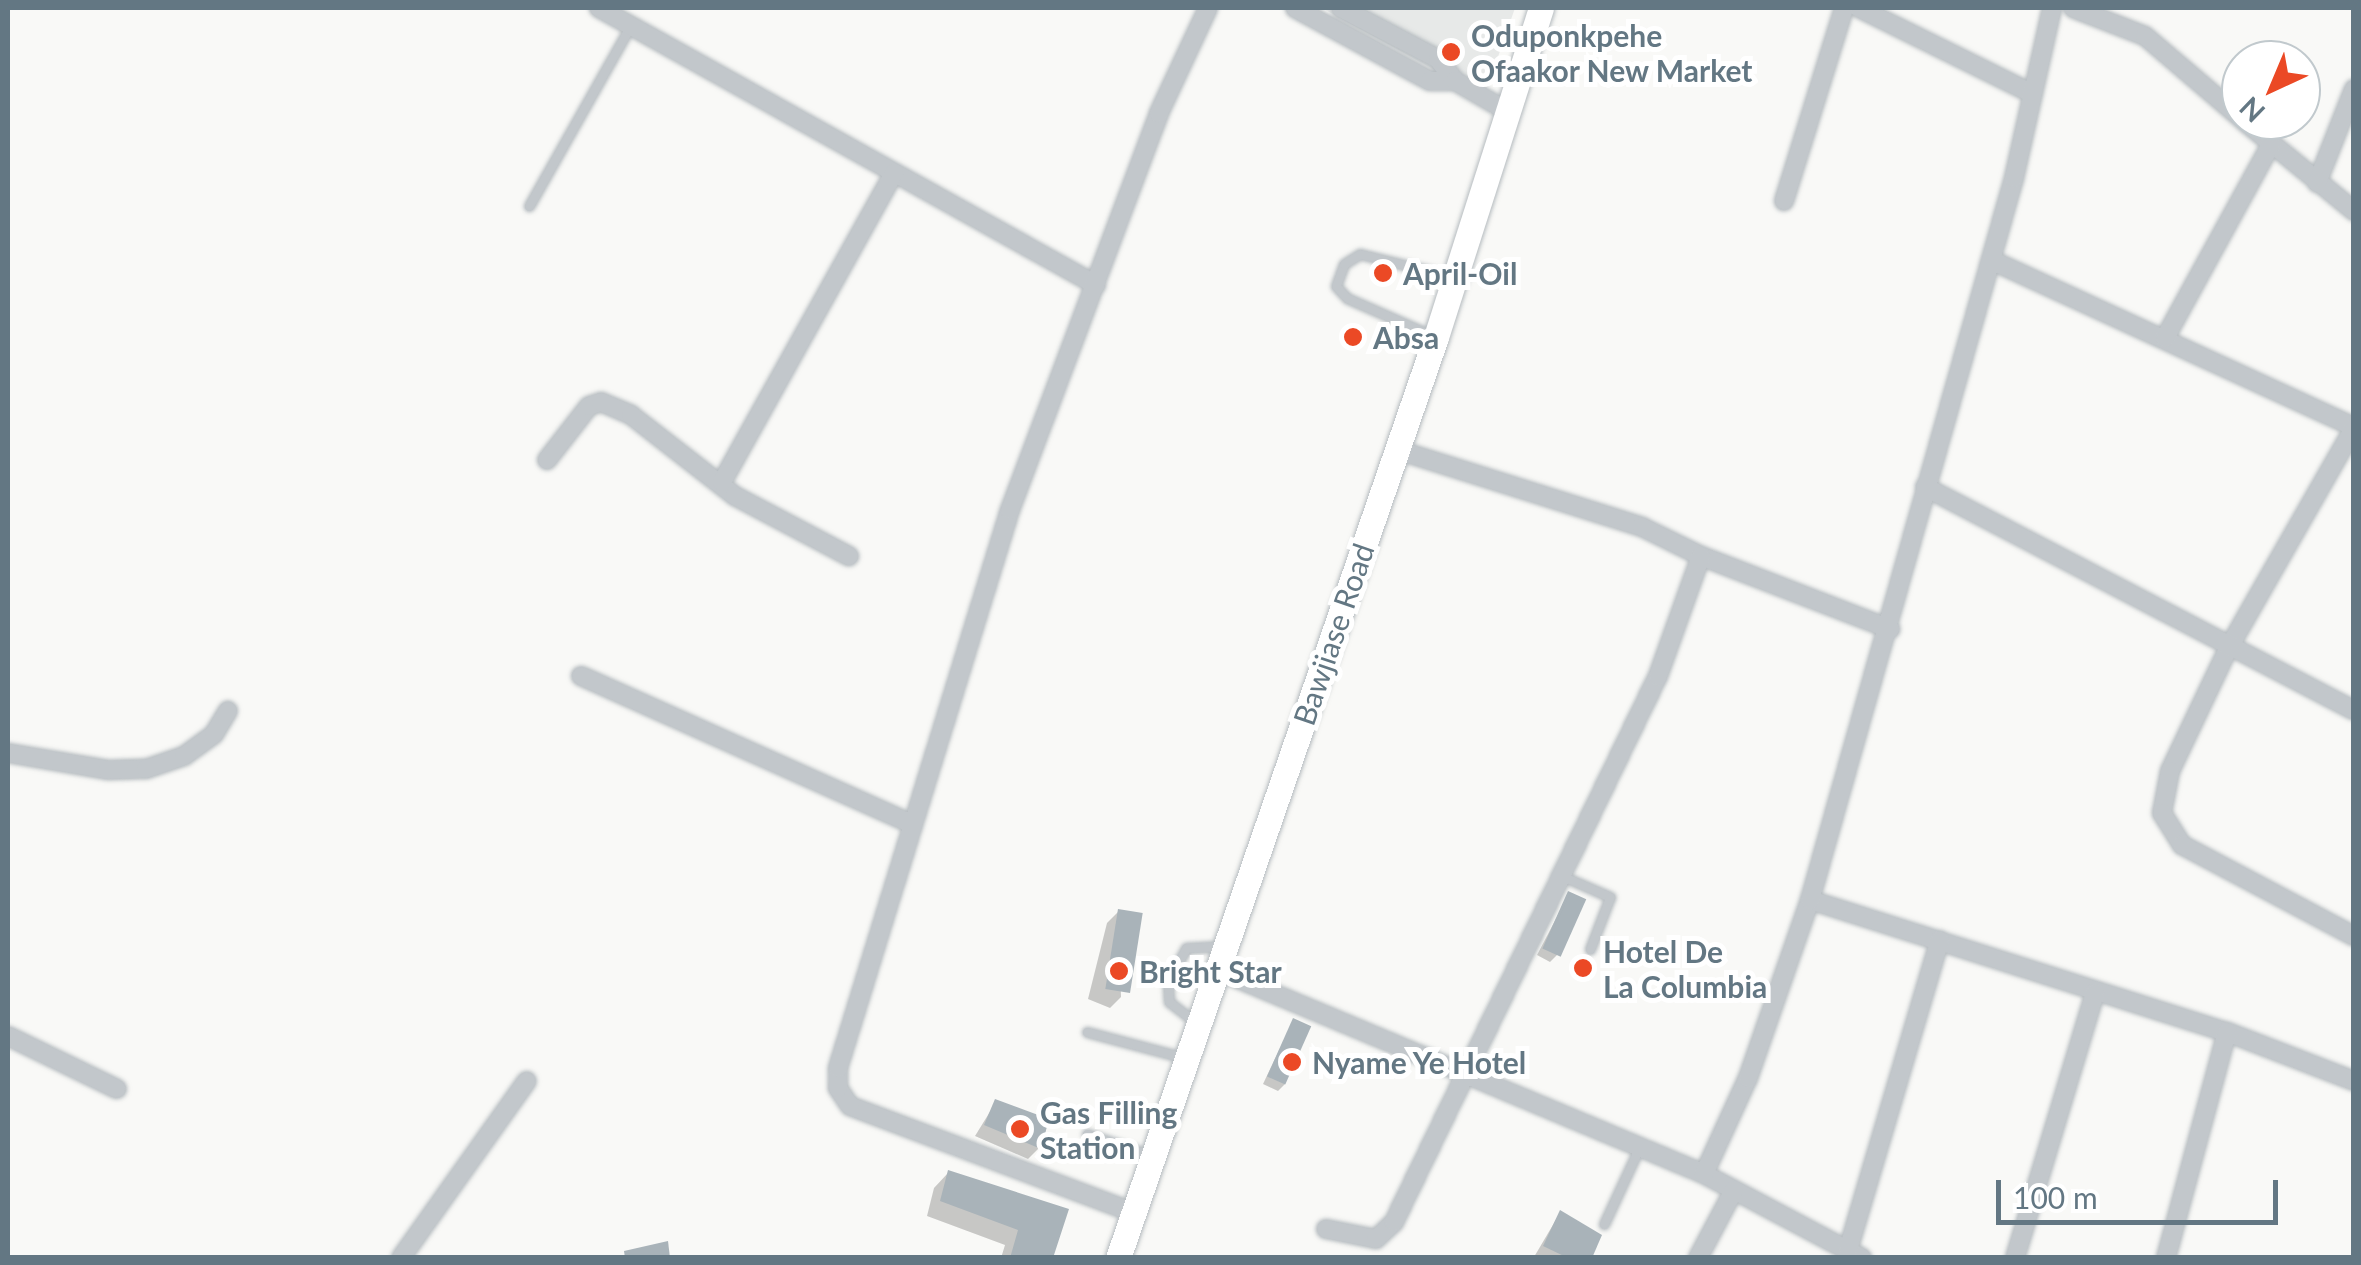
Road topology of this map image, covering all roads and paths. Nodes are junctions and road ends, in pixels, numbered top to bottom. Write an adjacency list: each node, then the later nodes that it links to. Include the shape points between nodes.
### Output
1 (600, 8): 10 (street)
2 (1208, 8): 25 (street, via 1159,113)
3 (1296, 8): 11 (street, via 1430,81)
4 (1340, 8): 11 (street, via 1438,59)
5 (1541, 8): 15 (main road, Bawjiase Road)
6 (1844, 8): 20 (street)
7 (1859, 8): 13 (street)
8 (2052, 8): 13 (street)
9 (2073, 8): 14 (street, via 2145,36)
10 (630, 25): 18 (street); 21 (lane)
11 (1455, 81): 15 (street)
12 (2354, 89): 19 (street)
13 (2033, 94): 23 (street)
14 (2221, 101)
15 (1507, 111): 24 (main road, Bawjiase Road)
16 (2266, 140): 17 (street)
17 (2271, 144): 19 (street); 27 (street)
18 (894, 173): 25 (street); 31 (street)
19 (2317, 183): 22 (street)
20 (1784, 201)
21 (529, 206)
22 (2354, 211)
23 (1990, 260): 27 (street); 32 (street)
24 (1456, 278): 26 (main road, Bawjiase Road); 26 (lane, via 1360,254 1344,264 1336,286 1348,298)
25 (1096, 285): 41 (street, via 1010,510)
26 (1436, 338): 29 (main road, Bawjiase Road)
27 (2165, 338): 28 (street)
28 (2354, 428): 36 (street)
29 (1398, 450): 34 (street, via 1642,526); 47 (main road, Bawjiase Road)
30 (548, 460): 31 (street, via 589,406 601,402 632,415)
31 (722, 482): 33 (street, via 735,496)
32 (1925, 487): 35 (street); 36 (street)
33 (849, 556)
34 (1701, 556): 35 (street); 42 (street, via 1658,676)
35 (1890, 629): 43 (street)
36 (2228, 648): 38 (street); 44 (street, via 2170,771 2162,813 2182,845)
37 (581, 676): 41 (street)
38 (2354, 710)
39 (228, 711): 40 (street, via 214,734 184,756 146,770)
40 (8, 753)
41 (912, 824): 63 (street, via 838,1068 842,1098)
42 (1560, 876): 46 (lane, via 1610,897); 54 (street)
43 (1810, 900): 45 (street); 61 (street, via 1748,1078)
44 (2354, 936)
45 (1940, 940): 48 (street); 66 (street)
46 (1590, 949)
47 (1220, 958): 49 (main road, Bawjiase Road); 49 (lane, via 1186,948 1168,980 1169,1002); 54 (street)
48 (2095, 993): 51 (street); 70 (street)
49 (1197, 1024): 53 (main road, Bawjiase Road)
50 (1088, 1032): 53 (lane)
51 (2227, 1032): 56 (street); 71 (street)
52 (8, 1036): 57 (street)
53 (1185, 1058): 60 (main road, Bawjiase Road)
54 (1467, 1076): 59 (street); 65 (street, via 1385,1233 1376,1240)
55 (527, 1081): 67 (street)
56 (2354, 1081)
57 (117, 1089)
58 (1087, 1134): 60 (lane)
59 (1640, 1146): 61 (street); 64 (lane)
60 (1152, 1156): 63 (main road, Bawjiase Road)
61 (1704, 1174): 62 (street)
62 (1734, 1190): 66 (street); 69 (street)
63 (1132, 1212): 68 (main road, Bawjiase Road)
64 (1604, 1224)
65 (1326, 1229)
66 (1855, 1254)
67 (401, 1258)
68 (1118, 1258)
69 (1698, 1258)
70 (2015, 1258)
71 (2166, 1258)

